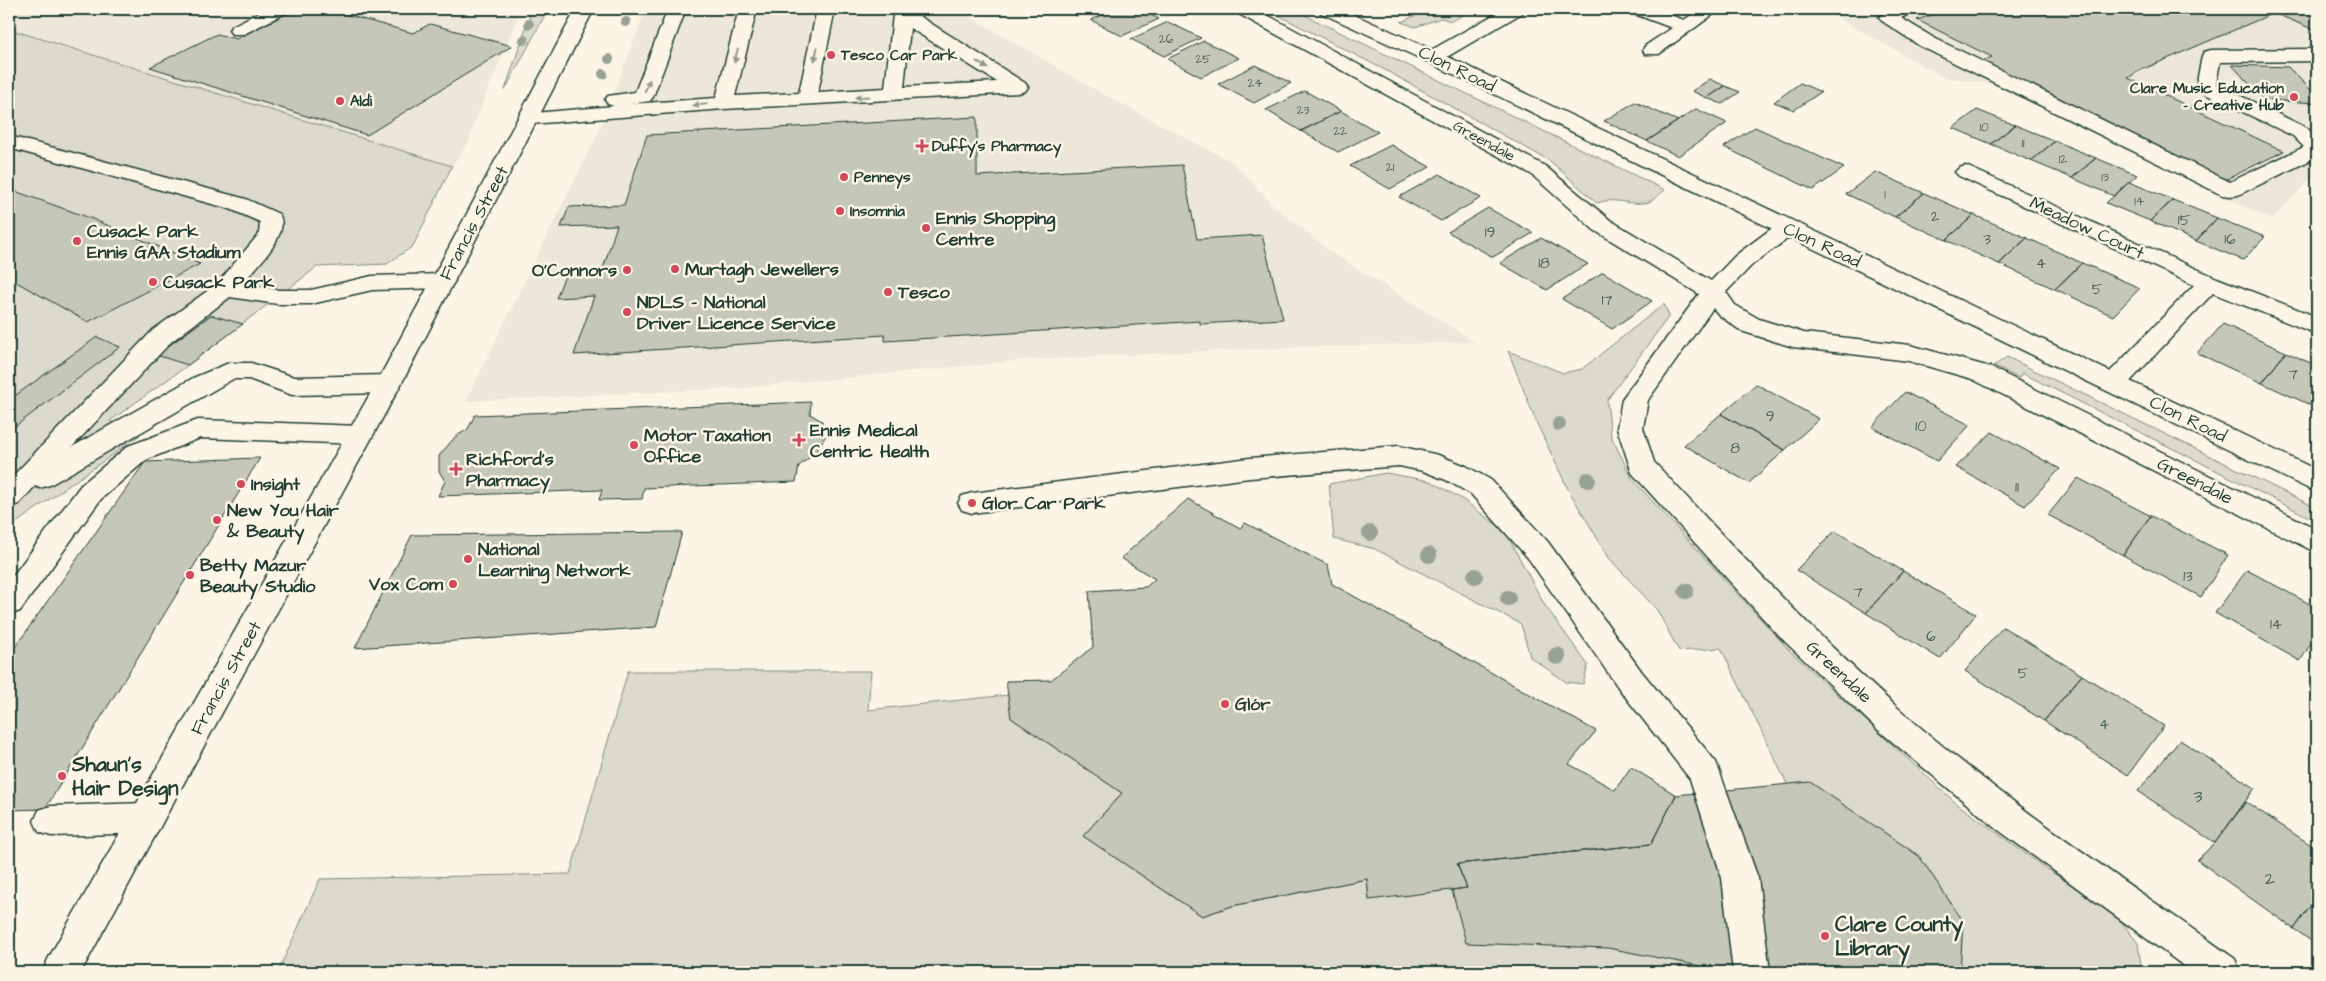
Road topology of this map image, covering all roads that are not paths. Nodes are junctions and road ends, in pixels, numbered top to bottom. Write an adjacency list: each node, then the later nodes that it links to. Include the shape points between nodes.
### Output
1 (279, 9): 14 (street)
2 (586, 9): 21 (street, Francis Street)
3 (676, 9): 21 (street, one-way to 3, via 643,97)
4 (748, 9): 20 (street, one-way to 20)
5 (826, 9): 19 (street, one-way to 19)
6 (1243, 9): 29 (street, Greendale, via 1538,170 1602,225)
7 (1327, 9): 17 (street, Clon Road)
8 (1516, 9): 17 (street)
9 (1638, 9): 13 (street)
10 (1904, 9): 23 (street, via 1888,17 1927,42 2230,190)
11 (901, 12): 18 (street); 18 (street, one-way to 18, via 1018,87)
12 (1706, 14): 13 (street)
13 (1686, 27): 15 (street)
14 (238, 30)
15 (1652, 50)
16 (2317, 55): 23 (street, via 2211,56 2206,87 2300,132)
17 (1433, 56): 25 (street, Clon Road)
18 (894, 95): 19 (street, one-way to 19)
19 (807, 100): 20 (street)
20 (724, 103): 21 (street, one-way to 21)
21 (533, 113): 26 (street, Francis Street)
22 (9, 142): 28 (street, via 238,204 271,219 270,235)
23 (2317, 149)
24 (1966, 172): 27 (street, Meadow Court)
25 (1787, 228): 29 (street, Greendale, via 1744,260); 31 (street, Clon Road)
26 (443, 281): 28 (street, via 372,283 311,297 278,297); 32 (street, Francis Street)
27 (2208, 284): 30 (street, Meadow Court); 31 (street)
28 (224, 289): 35 (street, via 162,336)
29 (1714, 292): 37 (street, Greendale, via 1727,310 1750,326 1802,341 1910,353 1981,373); 43 (street, Greendale, via 1635,399 1630,428 1642,466 1790,627 1888,719 2009,818)
30 (2317, 326)
31 (2114, 383): 34 (street, Clon Road)
32 (388, 384): 33 (street, Francis Street); 35 (street, via 292,386 251,371 229,372 202,384)
33 (360, 435): 38 (street, via 198,430 137,453 91,492); 39 (street, Francis Street)
34 (2317, 481)
35 (11, 495)
36 (972, 503): 42 (street, via 1250,468 1399,456 1428,462 1481,488 1538,550 1631,681 1704,772 1740,878)
37 (2317, 542)
38 (9, 603)
39 (148, 818): 40 (street); 41 (street, Francis Street)
40 (51, 821)
41 (61, 972)
42 (1752, 972)
43 (2222, 972)

